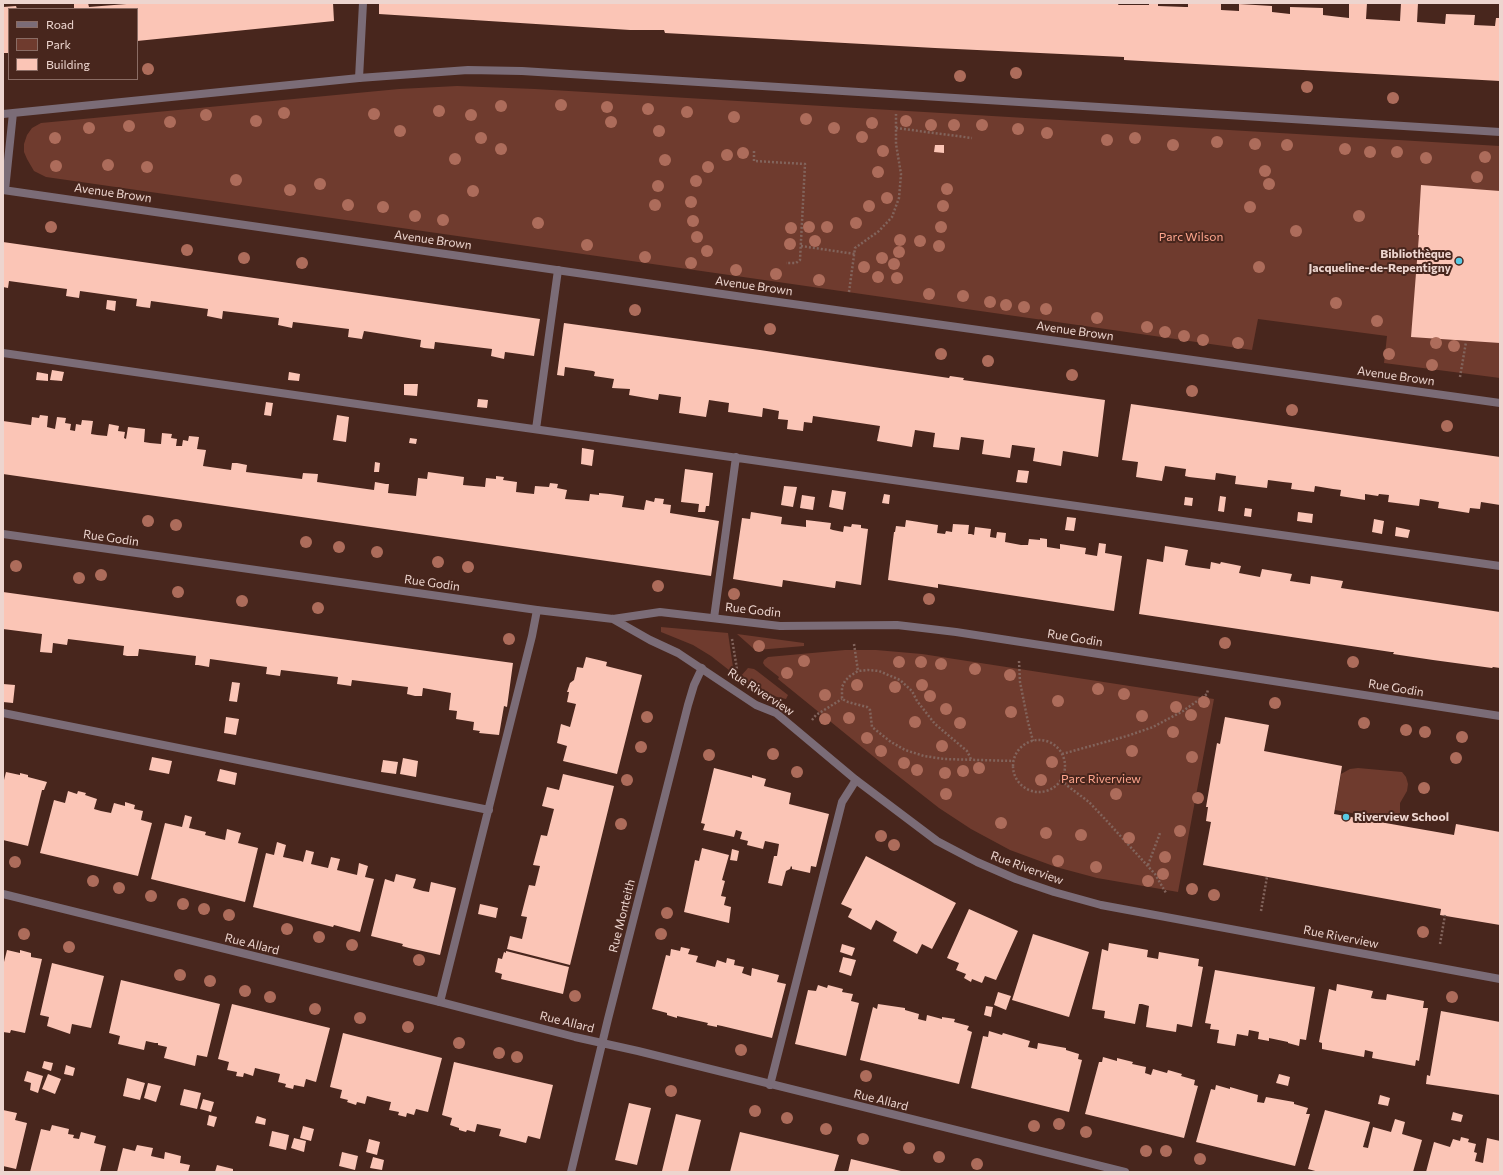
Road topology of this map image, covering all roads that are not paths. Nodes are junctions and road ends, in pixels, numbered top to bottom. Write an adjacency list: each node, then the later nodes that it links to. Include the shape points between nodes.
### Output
1 (364, 3): 2 (street)
2 (360, 78): 3 (street); 5 (street, via 468,70 522,71)
3 (13, 113): 4 (street); 6 (street, Avenue Brown)
4 (3, 114)
5 (1500, 132)
6 (4, 190): 7 (street, Avenue Brown)
7 (558, 270): 9 (street, Avenue Brown); 10 (street)
8 (3, 353): 10 (street)
9 (1500, 403)
10 (536, 429): 11 (street)
11 (736, 457): 13 (street); 15 (street)
12 (3, 534): 14 (street, Rue Godin)
13 (1500, 566)
14 (537, 610): 16 (street, Rue Godin); 21 (street)
15 (714, 618): 16 (street, Rue Godin, via 660,612); 19 (street, Rue Godin, via 780,626 897,625 956,632)
16 (613, 619): 17 (street, Rue Riverview)
17 (702, 668): 20 (street, Rue Riverview, via 756,705 776,713); 25 (street, Rue Monteith, via 688,705)
18 (3, 713): 21 (street)
19 (1500, 716)
20 (856, 780): 23 (street, Rue Riverview, via 937,841 1016,880 1054,892 1101,905); 26 (street, via 842,802)
21 (489, 810): 24 (street)
22 (3, 894): 24 (street, Rue Allard)
23 (1500, 979)
24 (440, 1002): 25 (street, Rue Allard)
25 (602, 1043): 26 (street, Rue Allard); 27 (street, Rue Monteith)
26 (770, 1085): 28 (street, Rue Allard)
27 (571, 1172)
28 (1125, 1172)

